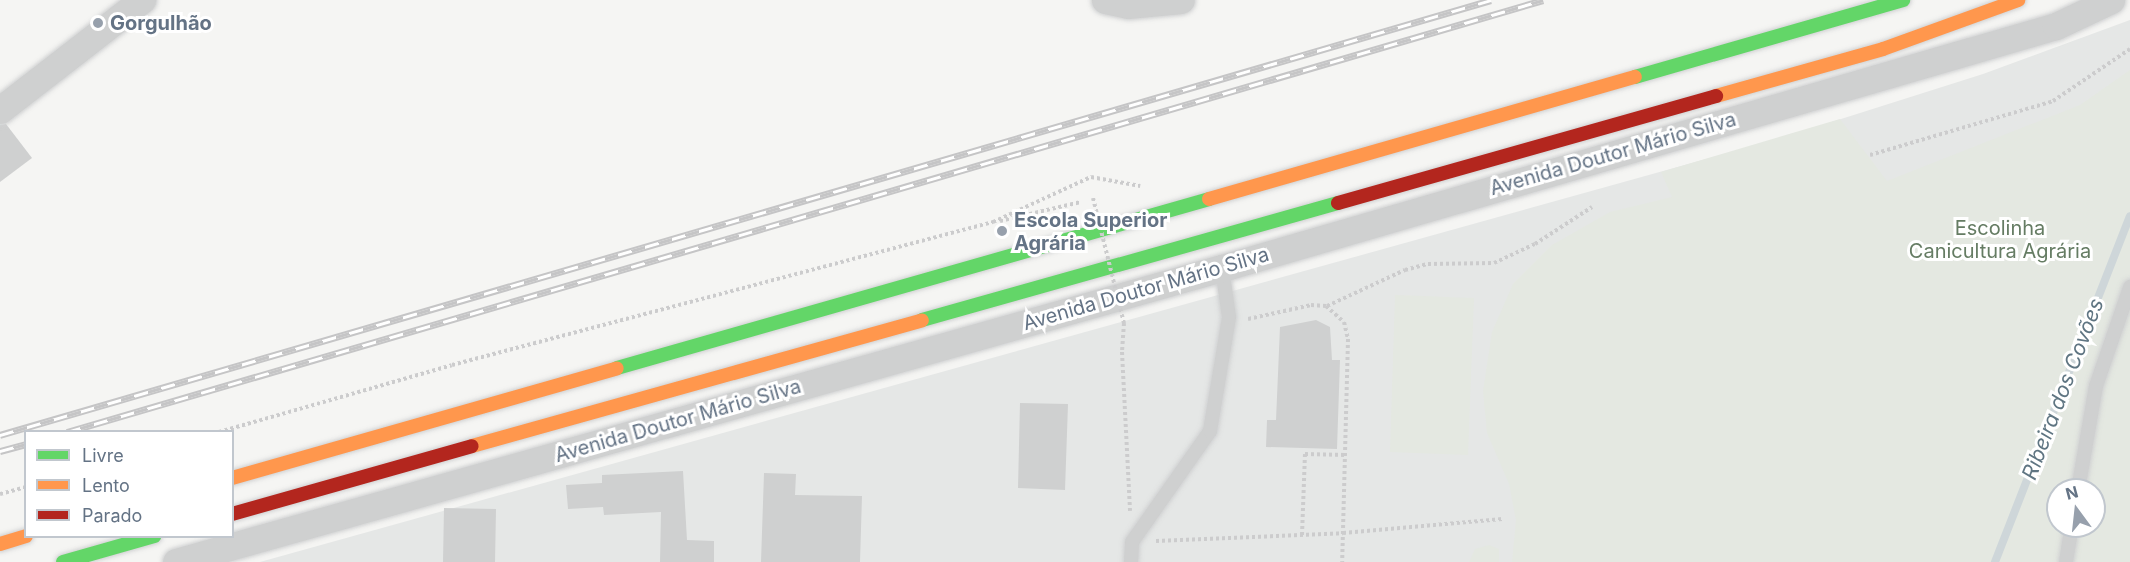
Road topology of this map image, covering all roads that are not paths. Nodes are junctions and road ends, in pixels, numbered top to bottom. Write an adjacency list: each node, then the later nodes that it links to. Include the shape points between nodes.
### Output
1 (142, 0): 7 (street)
2 (1105, 0): 3 (street, via 1128,5)
3 (1180, 0)
4 (1903, 0): 10 (highway, via 1834,23)
5 (2018, 0): 12 (highway, via 1883,49)
6 (2111, 0): 8 (street, Avenida Doutor Mário Silva, via 2056,26)
7 (0, 110)
8 (1222, 268): 18 (street, Avenida Doutor Mário Silva); 19 (lane, via 1228,325 1210,431 1132,542)
9 (2130, 287): 11 (lane, via 2096,386)
10 (234, 476)
11 (2080, 478)
12 (234, 513)
13 (24, 537): 16 (highway)
14 (150, 538): 17 (highway)
15 (2070, 538): 20 (lane)
16 (0, 544)
17 (63, 562)
18 (176, 562)
19 (1131, 562)
20 (2066, 562)

